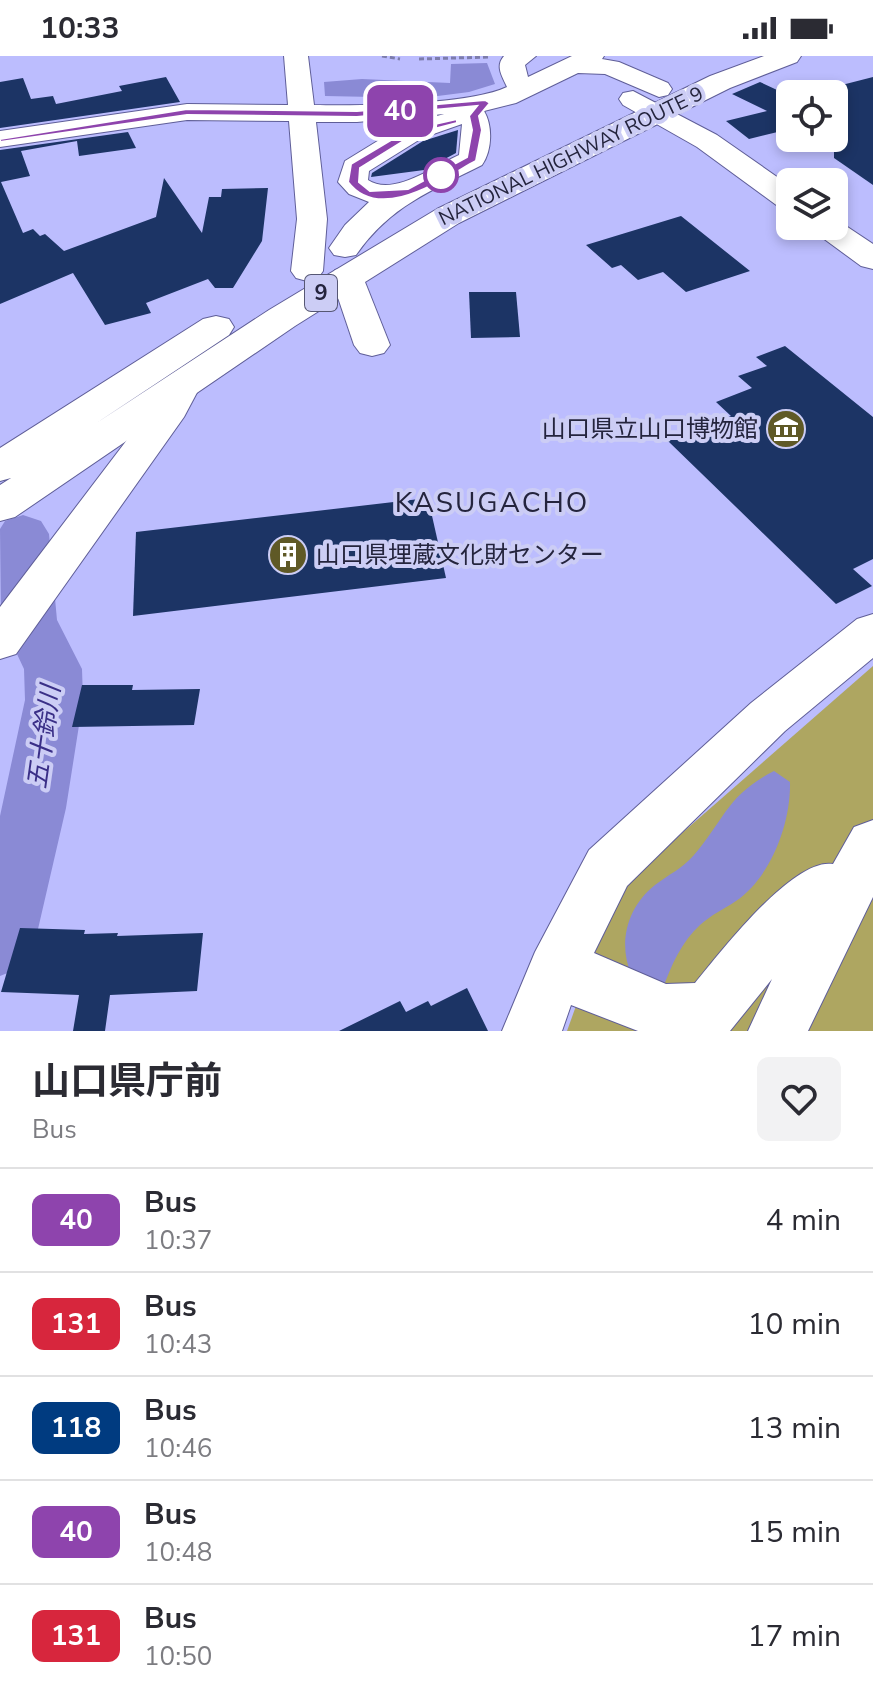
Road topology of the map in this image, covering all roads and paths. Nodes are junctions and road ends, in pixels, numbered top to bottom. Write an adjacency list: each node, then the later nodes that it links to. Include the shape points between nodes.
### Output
1 (296, 56): 12 (street)
2 (382, 56): 6 (path)
3 (522, 56): 7 (path); 9 (street, via 512,62 512,71)
4 (744, 56): 10 (main road, NATIONAL HIGHWAY ROUTE 9 / 9)
5 (788, 56): 10 (main road, NATIONAL HIGHWAY ROUTE 9 / 9)
6 (400, 59)
7 (419, 59)
8 (581, 59): 9 (street); 10 (street)
9 (522, 90): 11 (street)
10 (658, 101): 14 (main road); 15 (main road); 21 (main road, NATIONAL HIGHWAY ROUTE 9 / 9, via 569,154)
11 (480, 109): 12 (street); 16 (street, via 472,159); 16 (street, via 412,132 355,167 353,182 367,194)
12 (300, 115): 13 (street, via 187,112); 22 (street, via 312,219)
13 (0, 139)
14 (776, 169)
15 (776, 190)
16 (411, 191): 21 (street, via 384,204 351,236)
17 (848, 217): 18 (main road)
18 (873, 234)
19 (847, 240): 20 (main road)
20 (873, 259)
21 (346, 263): 22 (main road, NATIONAL HIGHWAY ROUTE 9 / 9); 23 (street); 24 (main road, NATIONAL HIGHWAY ROUTE 9 / 9)
22 (307, 271): 25 (main road, NATIONAL HIGHWAY ROUTE 9 / 9)
23 (372, 345)
24 (183, 385): 26 (main road, NATIONAL HIGHWAY ROUTE 9 / 9); 28 (street)
25 (0, 467)
26 (0, 506)
27 (873, 632): 31 (street, via 768,717 608,868)
28 (0, 641)
29 (873, 844): 30 (street)
30 (847, 893): 31 (street, via 826,889 788,917 708,1012 665,1013 592,981); 33 (street)
31 (555, 972): 32 (street)
32 (532, 1031)
33 (778, 1031)

